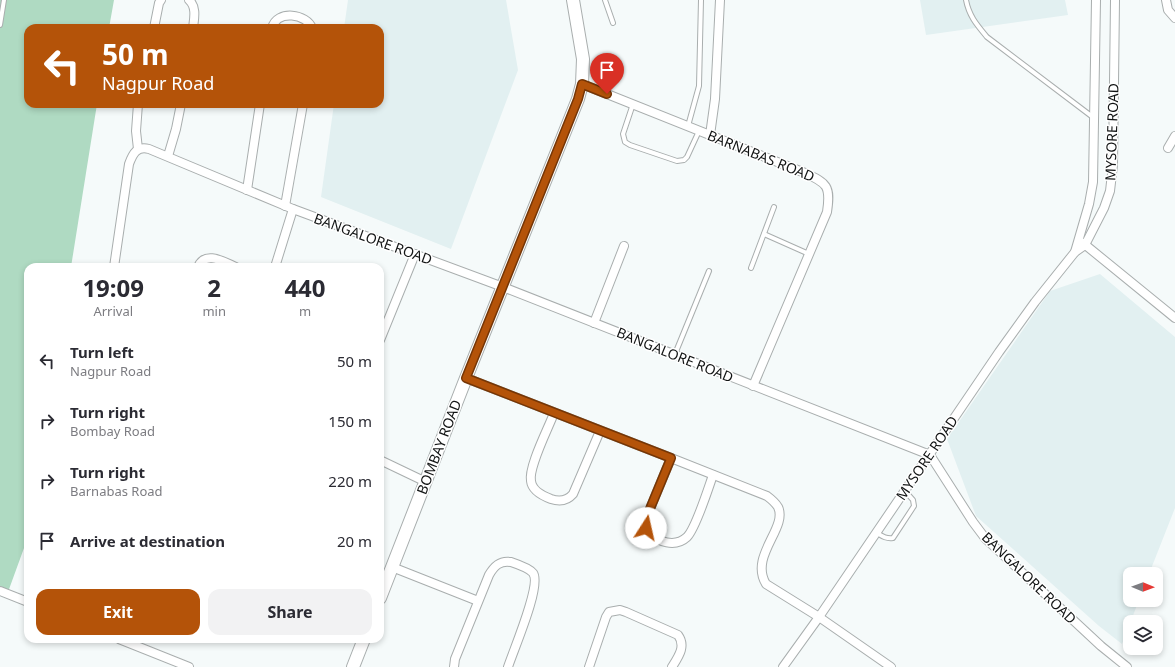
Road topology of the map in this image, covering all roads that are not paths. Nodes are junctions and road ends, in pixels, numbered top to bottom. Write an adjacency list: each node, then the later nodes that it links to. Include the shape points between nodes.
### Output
1 (4, 0): 18 (lane)
2 (161, 0): 14 (street)
3 (189, 0): 15 (street, via 194,8)
4 (573, 0): 19 (street, BOMBAY ROAD, via 583,59)
5 (605, 0): 13 (lane)
6 (701, 0): 26 (lane, via 699,86)
7 (720, 0): 28 (street, via 715,99)
8 (966, 0): 25 (lane, via 974,22 987,37)
9 (1096, 0): 25 (street, MYSORE ROAD)
10 (1115, 0): 39 (street, MYSORE ROAD, via 1111,184 1104,208)
11 (1166, 0): 12 (street, via 1168,10)
12 (1175, 18)
13 (612, 23)
14 (155, 24)
15 (193, 24)
16 (274, 24): 17 (street, via 280,17 288,16 302,18)
17 (310, 24)
18 (0, 25)
19 (582, 84): 20 (street, BARNABAS ROAD); 50 (street, BOMBAY ROAD)
20 (633, 104): 26 (street, BARNABAS ROAD); 27 (lane, via 624,134 625,142 630,145 677,161 684,160)
21 (138, 108): 31 (street)
22 (180, 108): 32 (street)
23 (259, 108): 33 (street)
24 (302, 108): 34 (street)
25 (1094, 118): 38 (street, MYSORE ROAD, via 1093,182)
26 (688, 126): 27 (street, BARNABAS ROAD)
27 (699, 130): 28 (street, BARNABAS ROAD)
28 (710, 135): 43 (street, BARNABAS ROAD, via 805,172 826,185 829,198 827,212)
29 (1175, 136): 30 (street)
30 (1168, 148)
31 (138, 149): 32 (street, BANGALORE ROAD, via 149,149); 44 (street, via 129,164)
32 (168, 156): 33 (street, BANGALORE ROAD)
33 (247, 190): 34 (street, BANGALORE ROAD)
34 (285, 206): 36 (street, BANGALORE ROAD)
35 (774, 207): 37 (lane)
36 (293, 209): 42 (street, BANGALORE ROAD); 47 (street)
37 (764, 234): 43 (lane); 48 (lane)
38 (1078, 240): 39 (street); 41 (street, MYSORE ROAD)
39 (1086, 245): 41 (street, MYSORE ROAD); 51 (street)
40 (624, 246): 52 (street)
41 (1075, 252): 59 (street, MYSORE ROAD, via 1003,346)
42 (415, 254): 50 (street, BANGALORE ROAD); 53 (street)
43 (810, 254): 56 (street, BARNABAS ROAD)
44 (115, 263)
45 (200, 263): 46 (street, via 209,258)
46 (226, 263)
47 (276, 263)
48 (751, 268)
49 (709, 272): 54 (lane)
50 (503, 287): 52 (street, BANGALORE ROAD); 55 (street, BOMBAY ROAD)
51 (1175, 318)
52 (594, 323): 54 (street, BANGALORE ROAD)
53 (384, 324)
54 (674, 355): 56 (street, BANGALORE ROAD)
55 (466, 378): 57 (street); 63 (street, BOMBAY ROAD)
56 (753, 386): 59 (street, BANGALORE ROAD)
57 (554, 413): 58 (street); 58 (street, via 533,465 531,480 537,491 552,500 566,500 573,494)
58 (600, 431): 60 (street)
59 (930, 455): 64 (street, MYSORE ROAD); 82 (street, BANGALORE ROAD, via 985,538)
60 (671, 458): 62 (street); 62 (street, via 646,522 648,532 658,540 674,543 687,537 694,527)
61 (384, 462): 63 (street)
62 (713, 475): 71 (street, via 762,494 777,506 780,517 763,558 762,578 771,588)
63 (426, 482): 66 (street, BOMBAY ROAD)
64 (905, 491): 65 (street, MYSORE ROAD); 65 (lane, via 913,500 914,506 893,538 884,538)
65 (877, 533): 71 (street, MYSORE ROAD)
66 (392, 567): 67 (street, BOMBAY ROAD); 70 (street)
67 (384, 588)
68 (0, 591): 69 (street)
69 (24, 600)
70 (478, 601): 76 (street); 77 (street, via 493,567 497,564 511,562 533,573 534,591)
71 (819, 617): 80 (street, MYSORE ROAD); 81 (street)
72 (129, 643): 74 (street)
73 (360, 643): 75 (street)
74 (189, 667)
75 (353, 667)
76 (454, 667)
77 (508, 667)
78 (589, 667): 79 (street, via 606,617 609,612 620,610 678,635 682,650)
79 (672, 667)
80 (783, 667)
81 (891, 667)
82 (1127, 667)

